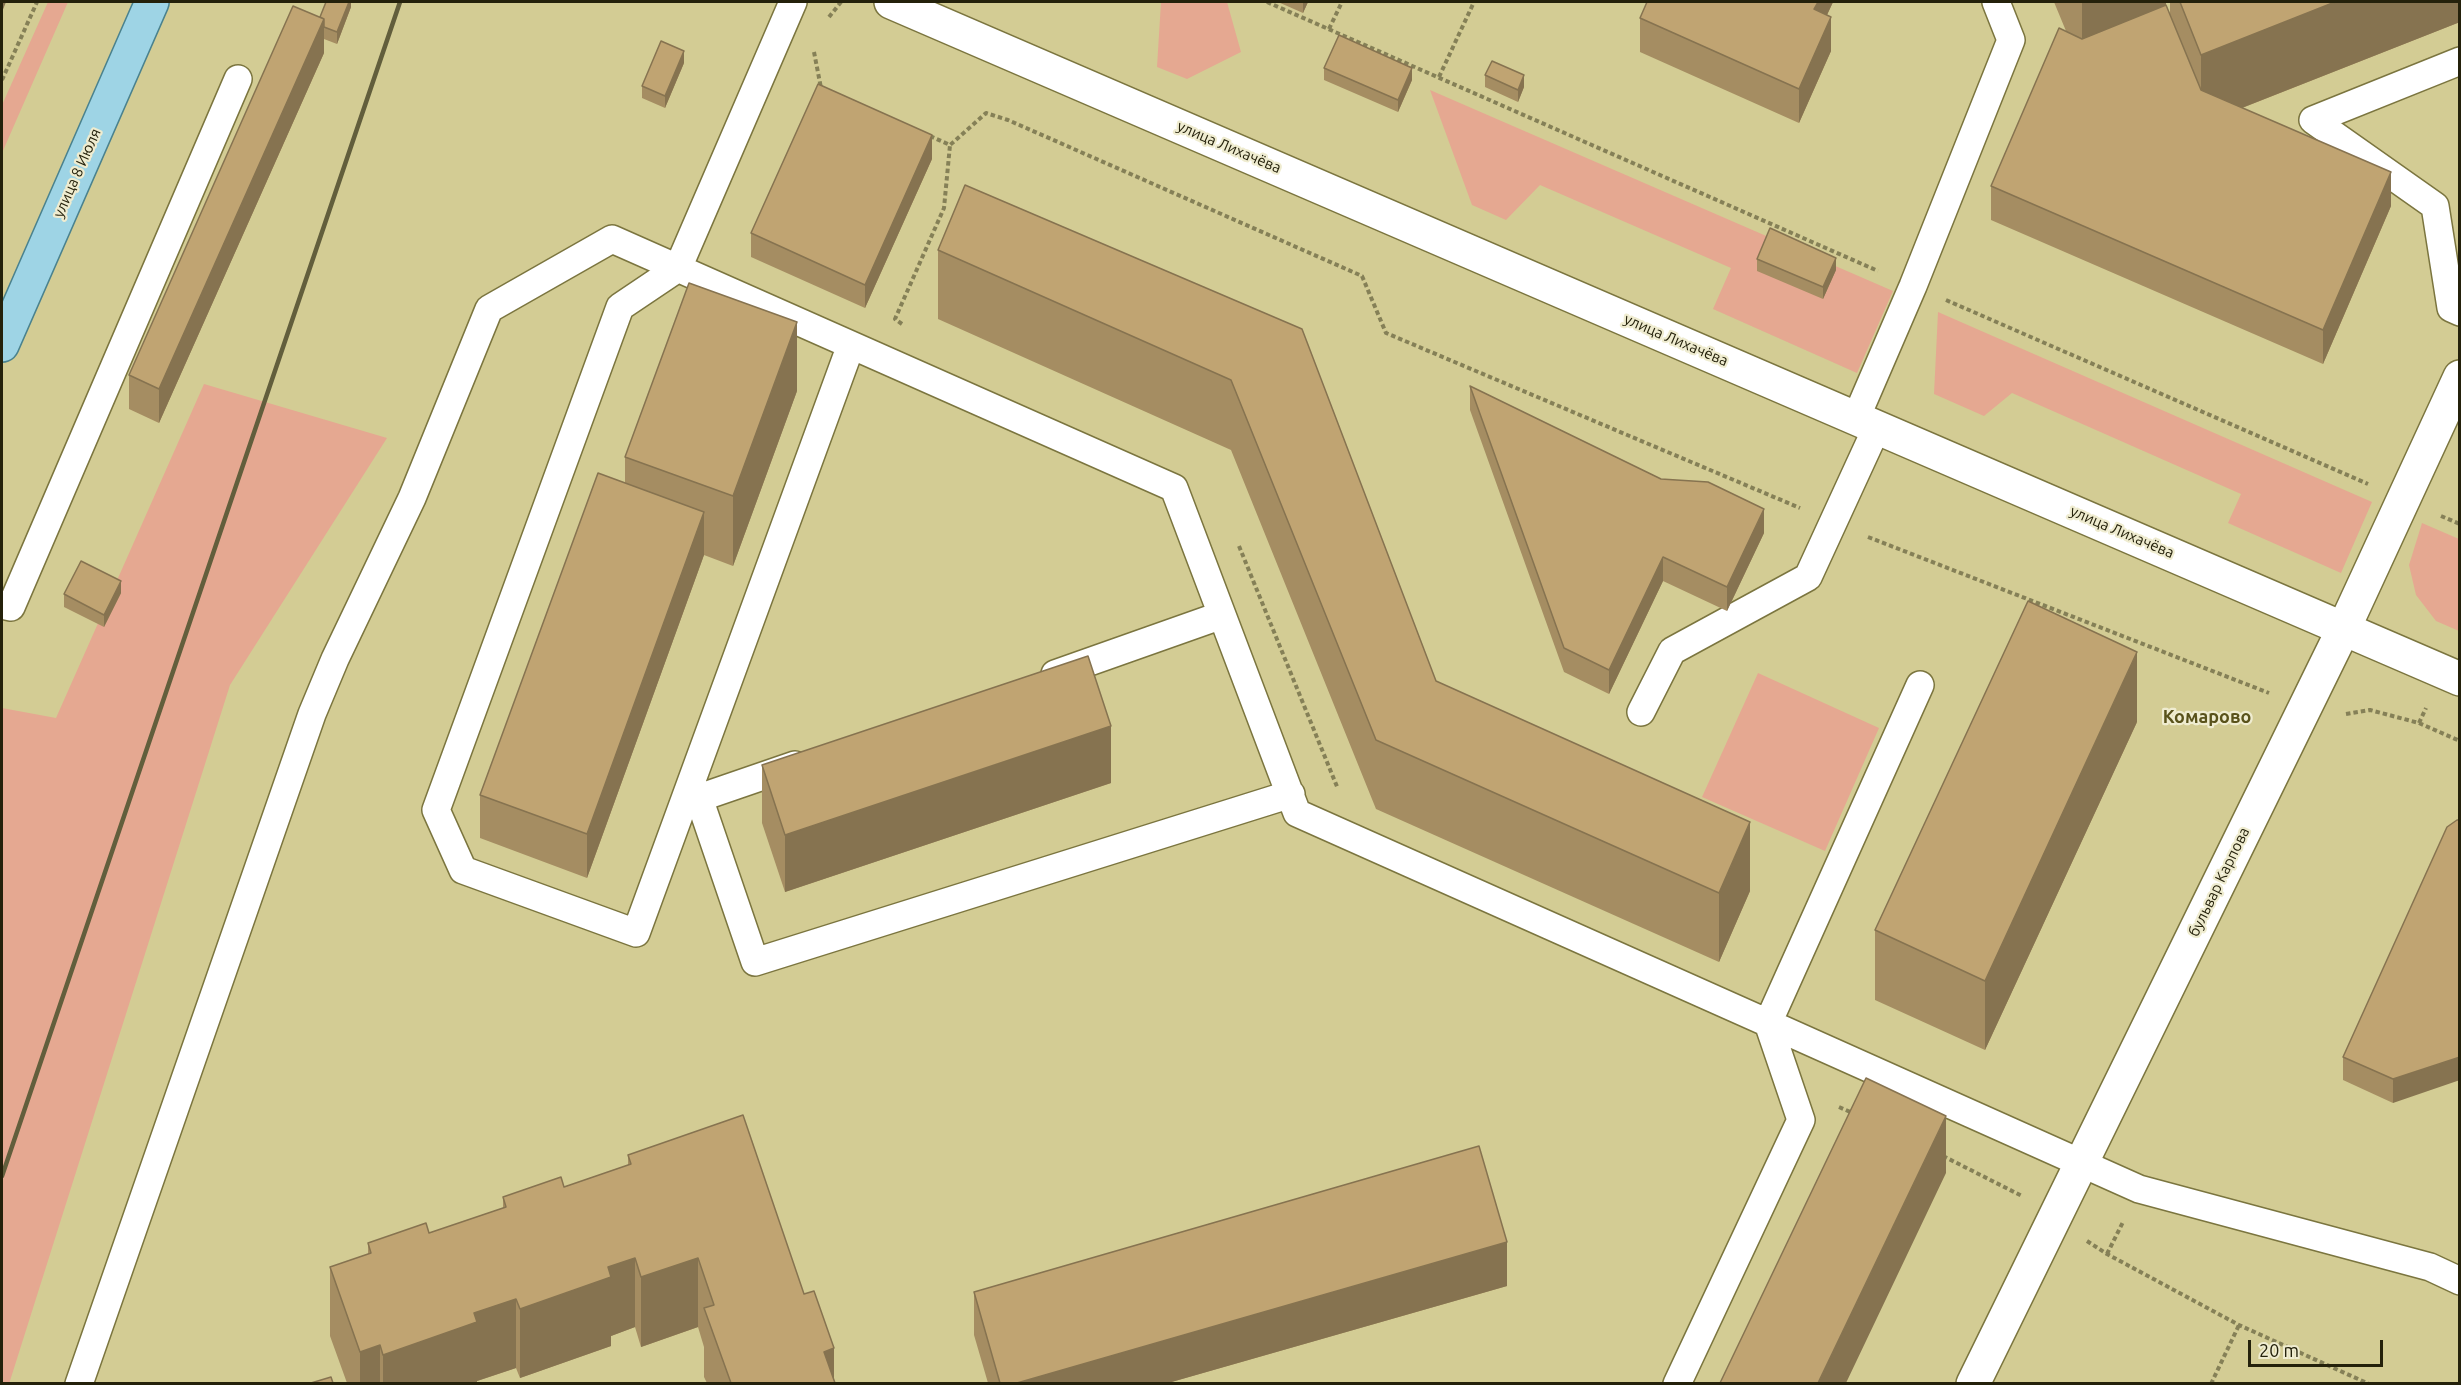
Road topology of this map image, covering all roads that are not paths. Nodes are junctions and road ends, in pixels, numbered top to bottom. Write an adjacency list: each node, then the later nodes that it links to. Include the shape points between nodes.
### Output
1 (152, 2): 9 (main road, улица 8 Июля)
2 (891, 2): 12 (street, улица Лихачёва)
3 (1996, 2): 12 (lane, via 2011,40 1913,286)
4 (789, 12): 7 (lane)
5 (2460, 61): 8 (lane, via 2313,120 2435,206 2451,308)
6 (238, 79): 13 (lane, via 11,607)
7 (678, 268): 10 (lane); 10 (lane, via 620,307 436,810 463,870 636,933); 25 (lane, via 612,239 489,309 412,498 335,659 305,732)
8 (2460, 312)
9 (2, 345)
10 (850, 345): 14 (lane, via 1174,488)
11 (2460, 377): 15 (street, бульвар Карпова)
12 (1867, 422): 15 (street, улица Лихачёва); 19 (lane, via 1834,523 1808,577 1672,651)
13 (2, 605)
14 (1222, 615): 17 (lane); 21 (lane)
15 (2344, 628): 16 (street, улица Лихачёва); 23 (street, бульвар Карпова)
16 (2460, 679)
17 (1033, 681)
18 (1920, 685): 22 (lane)
19 (1641, 712)
20 (822, 755): 21 (lane, via 699,798 755,962)
21 (1291, 794): 22 (lane, via 1297,813)
22 (1768, 1023): 23 (lane); 26 (lane, via 1801,1119)
23 (2081, 1163): 24 (lane, via 2139,1189 2430,1267); 27 (street, бульвар Карпова)
24 (2460, 1281)
25 (79, 1383)
26 (1677, 1383)
27 (1973, 1383)

